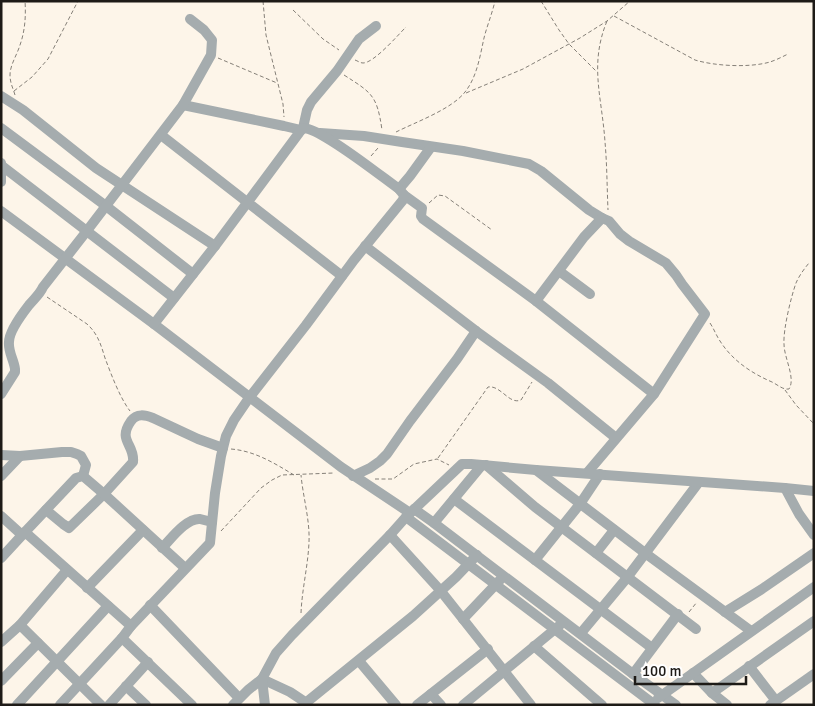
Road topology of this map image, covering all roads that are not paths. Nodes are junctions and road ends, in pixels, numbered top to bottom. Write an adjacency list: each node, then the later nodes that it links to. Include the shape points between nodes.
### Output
1 (190, 19): 4 (street, via 212,40 211,55)
2 (376, 26): 6 (street, via 359,40 338,71 310,102)
3 (2, 99): 12 (street, via 39,122)
4 (183, 105): 6 (street); 8 (street)
5 (1, 128): 15 (street)
6 (302, 130): 7 (street, via 311,129); 14 (street)
7 (318, 133): 9 (street, via 364,136); 13 (street)
8 (160, 135): 12 (street); 14 (street)
9 (431, 147): 13 (street); 17 (street, via 529,164)
10 (1, 164): 11 (street); 18 (street)
11 (1, 182)
12 (122, 185): 15 (street); 19 (street)
13 (401, 192): 20 (street, via 403,200); 27 (street, via 422,210 423,219)
14 (248, 202): 19 (street); 24 (street)
15 (106, 206): 18 (street); 23 (street)
16 (1, 211): 21 (street)
17 (605, 219): 22 (street, via 590,230); 32 (street, via 629,241 666,263 704,314)
18 (86, 232): 21 (street); 26 (street)
19 (215, 246): 23 (street)
20 (365, 246): 24 (street); 29 (street)
21 (66, 258): 28 (street); 30 (street, via 30,304)
22 (559, 271): 25 (street); 27 (street)
23 (193, 274): 26 (street)
24 (342, 276): 33 (street)
25 (590, 294)
26 (174, 298): 28 (street)
27 (536, 301): 32 (street)
28 (154, 324): 33 (street)
29 (476, 331): 34 (street); 44 (street, via 387,454 380,462)
30 (5, 346): 31 (street, via 15,372)
31 (1, 393)
32 (654, 394): 34 (street)
33 (249, 398): 35 (street, via 230,428); 44 (street)
34 (616, 438): 40 (street)
35 (223, 448): 48 (street, via 146,415 134,417 125,438 133,462); 54 (street)
36 (1, 455): 37 (street)
37 (20, 456): 42 (street); 43 (street, via 62,452 77,454 86,464)
38 (484, 465): 39 (street); 49 (street); 52 (street, via 462,464); 56 (street)
39 (536, 470): 40 (street); 50 (street)
40 (587, 473): 41 (street)
41 (600, 474): 45 (street); 50 (street)
42 (1, 476)
43 (83, 476): 48 (street); 51 (street, via 76,478)
44 (353, 476): 52 (street)
45 (699, 482): 46 (street); 64 (street)
46 (785, 488): 47 (street); 60 (street)
47 (814, 491)
48 (104, 494): 51 (street, via 69,528); 57 (street)
49 (454, 499): 55 (street); 68 (street)
50 (580, 504): 56 (street); 58 (street)
51 (46, 510): 59 (street)
52 (410, 513): 55 (street); 61 (street); 69 (street)
53 (1, 516): 59 (street)
54 (212, 522): 62 (street, via 193,520); 70 (street, via 210,543)
55 (434, 523): 66 (street)
56 (562, 527): 63 (street); 68 (street)
57 (143, 530): 62 (street); 76 (street)
58 (614, 530): 63 (street); 64 (street)
59 (24, 534): 67 (street); 71 (street)
60 (814, 535)
61 (390, 536): 77 (street); 106 (street, via 276,653)
62 (162, 548): 70 (street)
63 (596, 553): 73 (street)
64 (645, 553): 73 (street); 81 (street)
65 (814, 553): 81 (street)
66 (477, 555): 69 (street); 72 (street)
67 (1, 558)
68 (535, 560): 80 (street)
69 (469, 564): 74 (street); 77 (street)
70 (185, 568): 78 (street)
71 (67, 570): 76 (street); 86 (street)
72 (504, 576): 74 (street); 84 (street)
73 (628, 576): 80 (street); 82 (street)
74 (496, 584): 83 (street); 88 (street)
75 (814, 587): 90 (street)
76 (87, 588): 79 (street)
77 (440, 590): 83 (street); 98 (street)
78 (150, 605): 87 (street); 113 (street)
79 (108, 606): 87 (street); 99 (street)
80 (601, 609): 91 (street); 96 (street)
81 (725, 612): 90 (street)
82 (681, 617): 89 (street); 96 (street)
83 (463, 619): 97 (street)
84 (565, 621): 88 (street); 91 (street)
85 (814, 621): 101 (street)
86 (20, 624): 93 (street); 94 (street)
87 (131, 626): 92 (street)
88 (556, 629): 95 (street); 117 (street)
89 (696, 629)
90 (751, 631): 103 (street)
91 (581, 634): 104 (street)
92 (122, 638): 100 (street); 108 (street)
93 (1, 642)
94 (38, 643): 99 (street); 107 (street)
95 (534, 646): 102 (street); 116 (street)
96 (652, 648): 104 (street)
97 (488, 649): 102 (street); 111 (street)
98 (359, 661): 106 (street, via 308,701); 125 (street)
99 (57, 662): 108 (street); 118 (street)
100 (148, 662): 109 (street); 123 (street)
101 (749, 666): 110 (street); 115 (street)
102 (505, 670): 114 (street); 128 (street)
103 (693, 673): 110 (street); 112 (street)
104 (633, 674): 112 (street)
105 (814, 674): 115 (street)
106 (262, 678): 113 (street); 124 (street)
107 (1, 681)
108 (79, 684): 119 (street); 120 (street)
109 (126, 686): 121 (street); 122 (street)
110 (712, 693): 130 (street)
111 (432, 694): 126 (street); 127 (street)
112 (662, 694): 117 (street); 129 (street)
113 (236, 701)
114 (526, 703)
115 (773, 703)
116 (601, 704)
117 (652, 704)
118 (17, 705)
119 (60, 705)
120 (101, 705)
121 (109, 705)
122 (146, 705)
123 (192, 705)
124 (265, 705)
125 (396, 705)
126 (417, 705)
127 (441, 705)
128 (463, 705)
129 (676, 705)
130 (727, 705)

